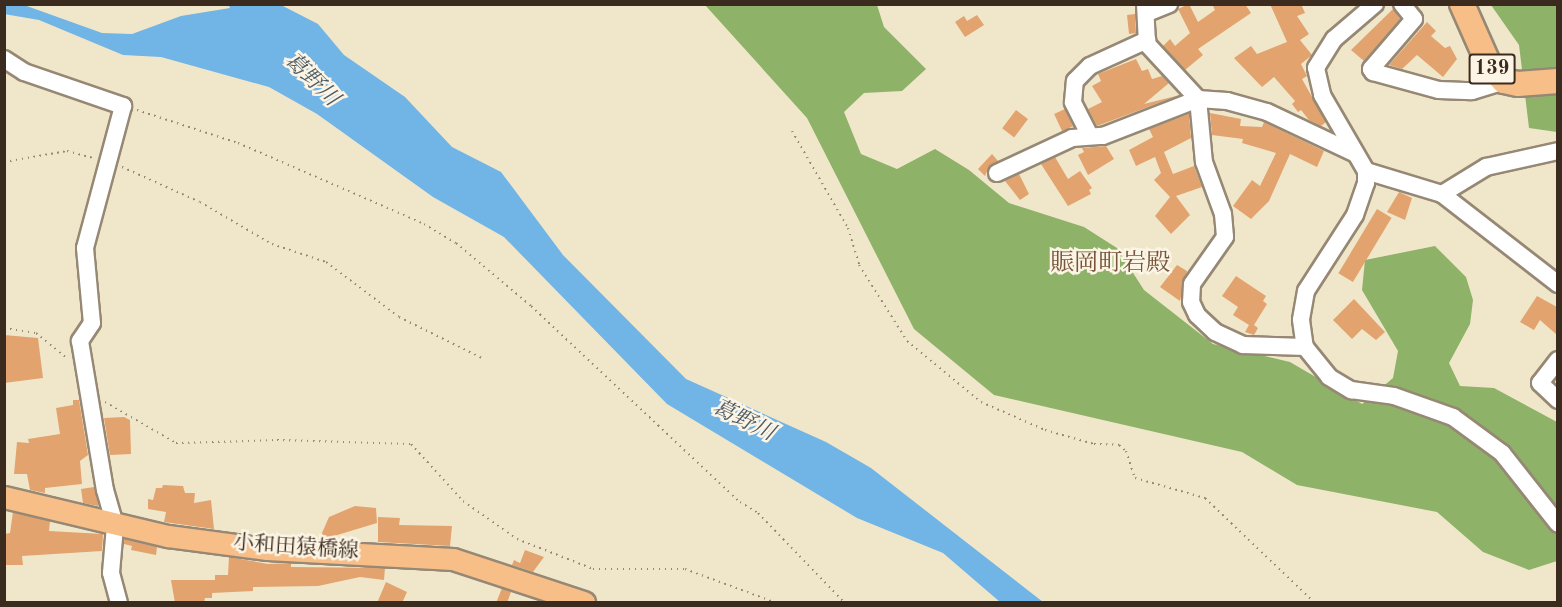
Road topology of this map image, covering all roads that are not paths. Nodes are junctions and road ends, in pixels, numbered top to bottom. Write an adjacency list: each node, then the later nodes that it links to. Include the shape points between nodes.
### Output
1 (1169, 4): 5 (street)
2 (1375, 4): 13 (street, via 1334,39 1316,68 1322,94)
3 (1402, 4): 8 (street, via 1414,19 1371,69 1373,72 1439,90 1472,91)
4 (1462, 4): 8 (highway, 139, via 1489,64)
5 (1146, 9): 6 (street)
6 (1147, 40): 10 (street); 11 (street, via 1090,66 1075,81 1073,102)
7 (4, 59): 23 (street, via 24,72 123,106 86,248 92,324 80,341 105,490)
8 (1504, 81): 9 (highway, 139)
9 (1557, 81)
10 (1198, 99): 11 (street, via 1103,136); 13 (street, via 1227,101 1267,112); 18 (street, via 1204,162 1223,214 1226,237 1192,284 1191,302 1201,322 1244,345)
11 (1090, 136): 15 (street, via 1041,150)
12 (1557, 151): 16 (street, via 1486,167 1463,177)
13 (1356, 154): 14 (street)
14 (1365, 171): 16 (street); 18 (street, via 1364,194 1355,215 1306,291 1300,320)
15 (997, 172)
16 (1442, 194): 17 (street)
17 (1557, 284)
18 (1305, 347): 22 (street, via 1329,377 1351,390 1394,396 1453,417 1502,453)
19 (1557, 360): 20 (street, via 1540,383)
20 (1557, 400)
21 (4, 497): 23 (main road, 小和田猿橋線)
22 (1557, 524)
23 (116, 526): 24 (street, via 111,573); 25 (main road, 小和田猿橋線, via 267,549 453,559)
24 (119, 603)
25 (584, 603)

